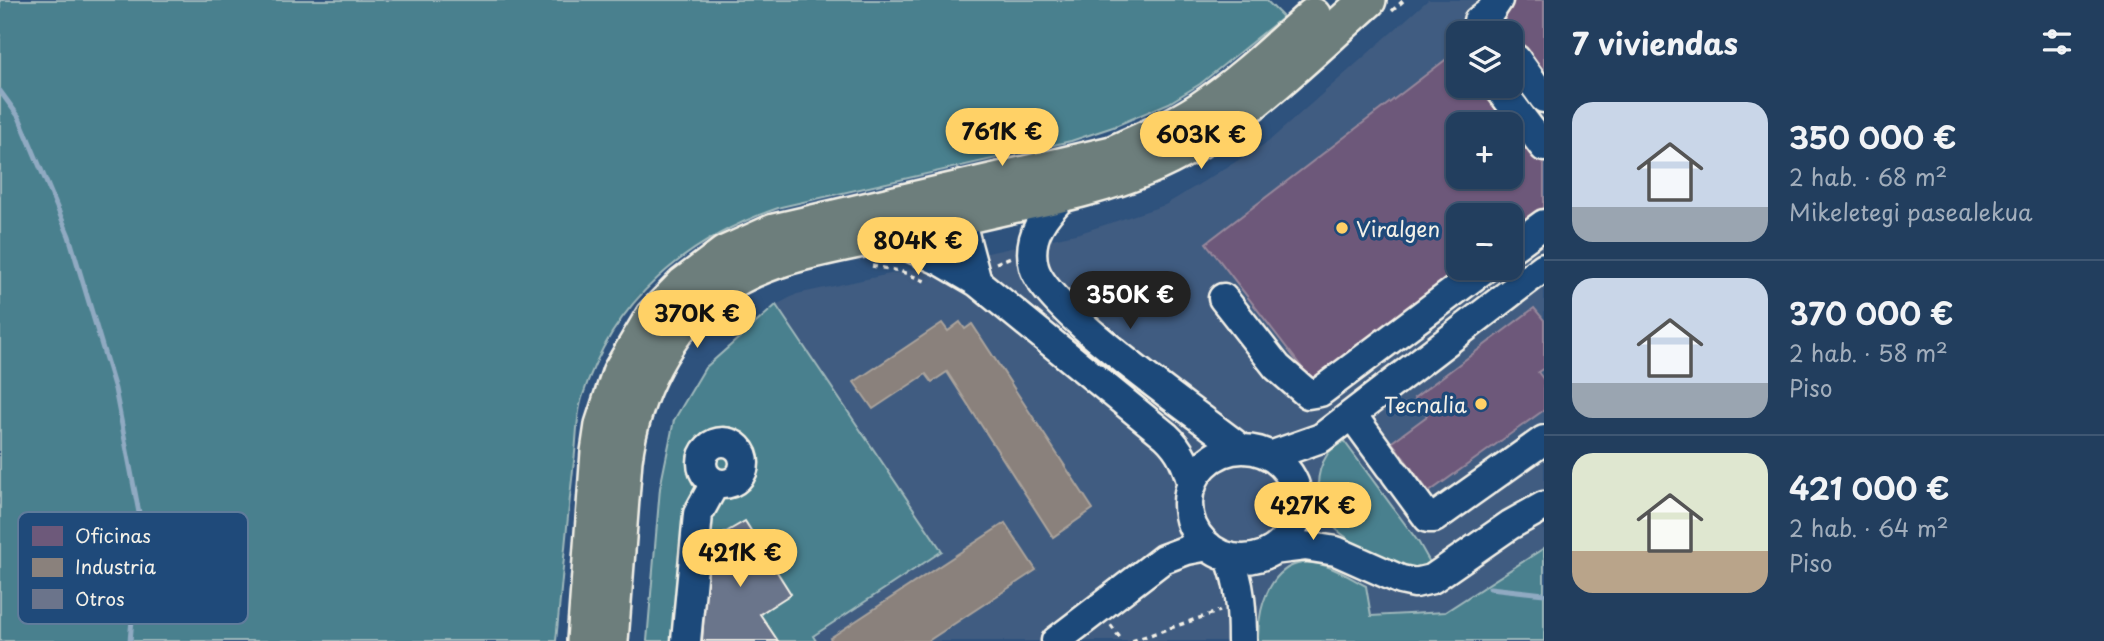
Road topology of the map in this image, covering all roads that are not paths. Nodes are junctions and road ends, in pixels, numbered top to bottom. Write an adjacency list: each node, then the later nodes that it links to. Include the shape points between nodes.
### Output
1 (1332, 0): 9 (main road, via 1236,85 1198,111)
2 (1368, 0): 9 (main road, via 1262,94 1191,145 1091,188)
3 (1498, 0): 4 (street)
4 (1478, 21)
5 (1523, 70): 7 (street)
6 (1506, 98): 8 (street)
7 (1544, 98)
8 (1544, 148)
9 (1065, 179): 10 (main road); 21 (street, via 1033,240 1034,267 1042,284 1103,342); 32 (main road, via 774,232 726,254 684,285 653,317 620,373 603,425)
10 (968, 215): 13 (main road); 15 (street, via 963,230)
11 (1544, 224): 12 (street)
12 (1523, 239)
13 (869, 250): 15 (street, via 910,247); 33 (main road, via 775,259 718,289 679,326 645,382 628,433)
14 (1544, 267): 18 (street)
15 (983, 274): 24 (street, via 1177,446 1186,463)
16 (1469, 280): 17 (street, via 1320,392 1308,394 1277,368)
17 (1228, 294)
18 (1352, 415): 19 (street); 20 (street, via 1428,518)
19 (1321, 438): 22 (street); 25 (street, via 1308,461)
20 (1544, 440)
21 (1241, 449): 22 (street); 24 (street, via 1211,460 1200,471)
22 (1270, 456): 25 (street, via 1291,477)
23 (715, 483): 34 (street, via 698,514)
24 (1190, 495): 28 (street, via 1194,528); 30 (street)
25 (1297, 499): 27 (street); 29 (street, via 1294,524 1286,539)
26 (1544, 506): 27 (street, via 1432,579 1415,583)
27 (1336, 551): 29 (street, via 1305,546)
28 (1219, 552): 29 (street, via 1245,559); 30 (street, via 1187,550); 31 (street)
29 (1267, 553): 31 (street)
30 (1163, 559): 35 (street)
31 (1237, 606): 36 (street)
32 (584, 641)
33 (610, 641)
34 (687, 641)
35 (1056, 641)
36 (1242, 641)

